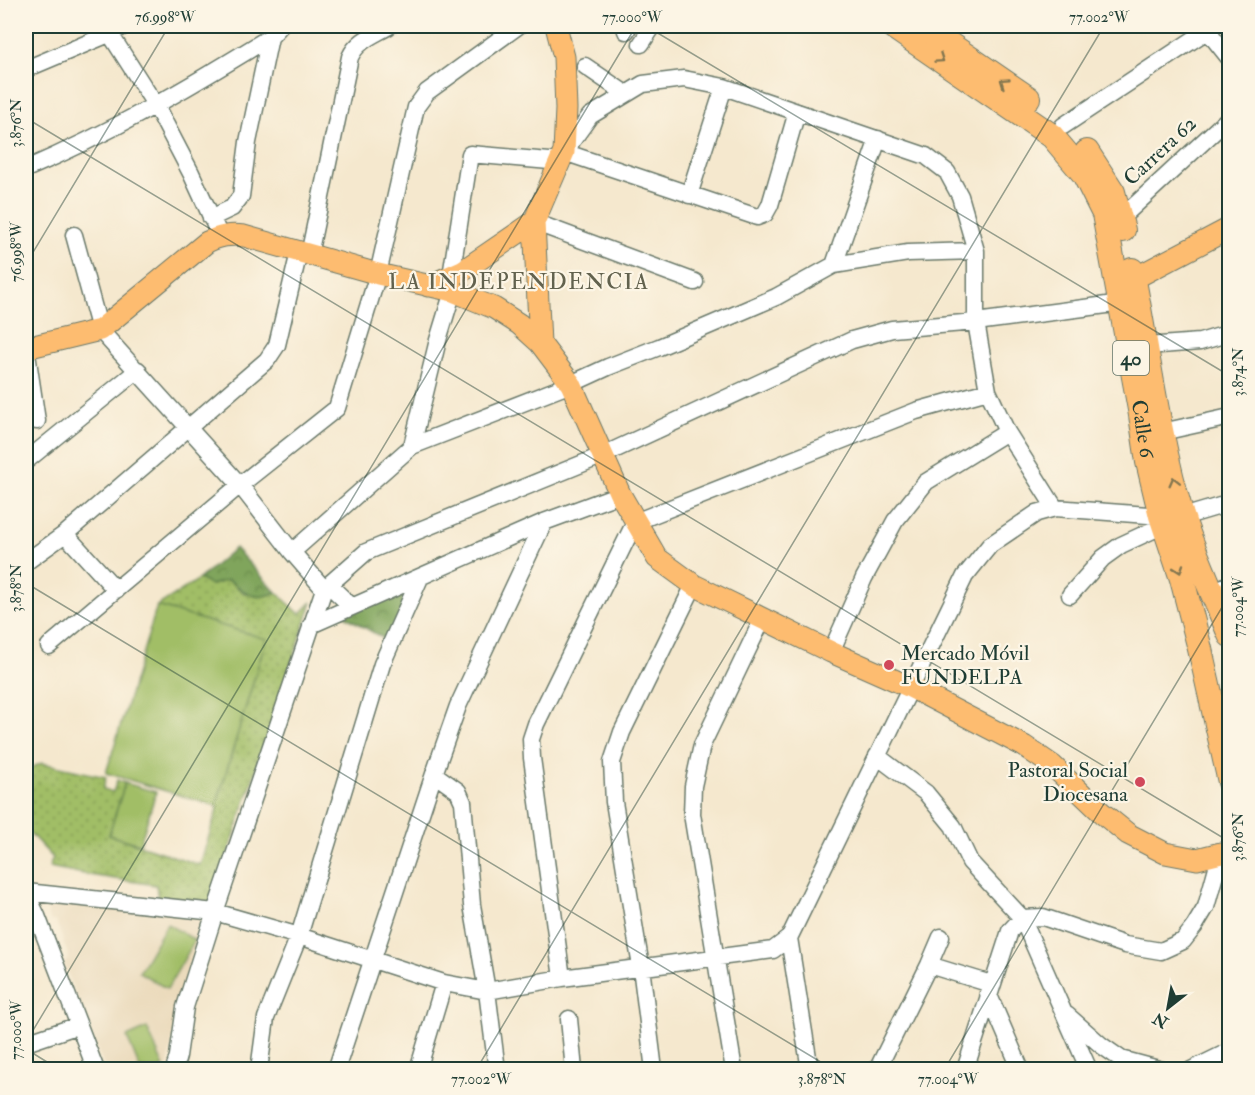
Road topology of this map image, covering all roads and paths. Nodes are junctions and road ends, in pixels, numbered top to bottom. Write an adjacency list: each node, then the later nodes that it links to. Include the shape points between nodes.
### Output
1 (389, 26): 30 (street, via 360,43 350,57)
2 (518, 26): 32 (street, via 427,92 416,107)
3 (556, 26): 21 (main road, via 564,57)
4 (653, 26): 10 (street)
5 (892, 26): 36 (highway, Calle 6 / 40, one-way to 36, via 1028,118 1070,156 1104,214)
6 (923, 26): 19 (highway, Calle 6 / 40, one-way to 6)
7 (112, 28): 13 (street); 16 (street)
8 (1210, 28): 11 (street); 19 (street)
9 (275, 31): 16 (street); 26 (street, via 248,142 241,196)
10 (641, 44)
11 (1230, 59)
12 (585, 66): 15 (street)
13 (26, 69)
14 (724, 87): 15 (street, via 684,79 643,84); 17 (street); 23 (street)
15 (626, 94): 21 (street, via 590,116)
16 (156, 106): 22 (street); 26 (street)
17 (797, 112): 20 (street); 23 (street, via 765,214 757,217)
18 (1230, 117): 24 (street, Carrera 62)
19 (1063, 126): 24 (highway, Calle 6 / 40, via 1108,183)
20 (878, 140): 29 (street, via 926,156 947,172 960,196); 31 (street)
21 (563, 157): 23 (street); 25 (main road); 35 (street, via 470,154)
22 (26, 169)
23 (689, 195)
24 (1121, 218): 33 (highway, Calle 6 / 40)
25 (534, 222): 34 (street); 35 (main road); 40 (main road)
26 (216, 227): 30 (main road); 38 (main road, via 207,242)
27 (1230, 228): 33 (main road)
28 (74, 235): 38 (street)
29 (976, 251): 31 (street, via 908,253); 37 (street)
30 (304, 254): 32 (main road); 48 (street, via 277,345 267,360)
31 (834, 265): 44 (street, via 776,297)
32 (378, 274): 35 (main road, via 428,286); 54 (street, via 337,408)
33 (1133, 279): 41 (highway, Calle 6 / 40)
34 (695, 282)
35 (452, 284): 40 (main road, via 519,324); 51 (street)
36 (1122, 303): 37 (street); 58 (highway, Calle 6 / 40, via 1148,462)
37 (976, 322): 45 (street); 52 (street, via 892,329 852,340)
38 (100, 330): 42 (main road); 43 (street)
39 (1230, 333): 41 (street, via 1200,342)
40 (540, 343): 44 (main road)
41 (1147, 346): 50 (highway, Calle 6 / 40)
42 (26, 347): 47 (street)
43 (138, 370): 48 (street); 53 (street)
44 (571, 384): 51 (street); 52 (main road)
45 (988, 391): 49 (street); 60 (street, via 916,411)
46 (1230, 417): 50 (street)
47 (37, 421)
48 (188, 427): 54 (street); 61 (street)
49 (1007, 432): 57 (street); 75 (street, via 926,482 895,520)
50 (1162, 432): 58 (highway, Calle 6 / 40, one-way to 50)
51 (412, 446): 62 (street)
52 (601, 456): 55 (main road); 66 (street, via 366,552)
53 (26, 461)
54 (240, 485): 62 (street); 68 (street)
55 (620, 494): 59 (street); 60 (main road)
56 (1230, 503): 58 (street)
57 (1055, 508): 58 (street); 76 (street, via 1037,513 990,545 965,576)
58 (1169, 519): 67 (highway, Calle 6 / 40); 69 (street, via 1103,558); 77 (highway, Calle 6 / 40, one-way to 77)
59 (544, 522): 64 (street); 79 (street, via 458,706)
60 (635, 522): 65 (main road, via 657,558); 93 (street, via 531,739)
61 (65, 534): 63 (street); 68 (street)
62 (292, 552): 66 (street)
63 (26, 562)
64 (420, 578): 70 (street); 86 (street, via 382,664)
65 (694, 585): 71 (main road); 92 (street, via 622,732 612,762 614,802)
66 (327, 587): 70 (street); 72 (street)
67 (1221, 588): 73 (highway, Calle 6 / 40)
68 (116, 590): 74 (street)
69 (1070, 595)
70 (352, 607): 72 (street)
71 (764, 618): 75 (main road); 89 (street, via 702,745 693,786 692,814)
72 (311, 625): 83 (street)
73 (1230, 635)
74 (49, 646)
75 (831, 652): 76 (main road)
76 (910, 687): 78 (street); 81 (main road, via 1024,746 1053,766 1128,834 1165,853 1197,858)
77 (1224, 731): 80 (highway, Calle 6 / 40)
78 (877, 756): 85 (street, via 926,793 953,826 970,862); 88 (street)
79 (434, 774): 90 (street); 96 (street, via 458,791 463,802 472,905)
80 (1230, 782)
81 (1227, 848): 85 (street, via 1206,907 1194,927 1183,941 1161,951 1125,945 1043,917)
82 (26, 893): 83 (street); 84 (street)
83 (214, 912): 86 (street); 103 (street, via 185,1007)
84 (31, 918): 99 (street)
85 (1022, 918): 95 (street, via 1010,932); 97 (street)
86 (299, 936): 90 (street); 104 (street, via 266,1018)
87 (941, 937): 91 (street)
88 (789, 938): 89 (street, via 773,950); 111 (street)
89 (715, 958): 92 (street); 110 (street)
90 (372, 959): 94 (street); 105 (street)
91 (929, 965): 95 (street); 112 (street)
92 (641, 968): 93 (street); 109 (street)
93 (562, 978): 96 (street)
94 (444, 983): 96 (street); 106 (street)
95 (990, 989): 113 (street); 114 (street)
96 (487, 991): 107 (street)
97 (1062, 1011): 115 (street); 116 (street, via 1121,1059)
98 (569, 1019): 108 (street)
99 (79, 1025): 100 (street); 102 (street)
100 (26, 1043)
101 (1230, 1051): 117 (street)
102 (96, 1070)
103 (174, 1070)
104 (259, 1070)
105 (336, 1070)
106 (418, 1070)
107 (497, 1070)
108 (574, 1070)
109 (654, 1070)
110 (734, 1070)
111 (810, 1070)
112 (877, 1070)
113 (965, 1070)
114 (1021, 1070)
115 (1089, 1070)
116 (1162, 1070)
117 (1191, 1070)

